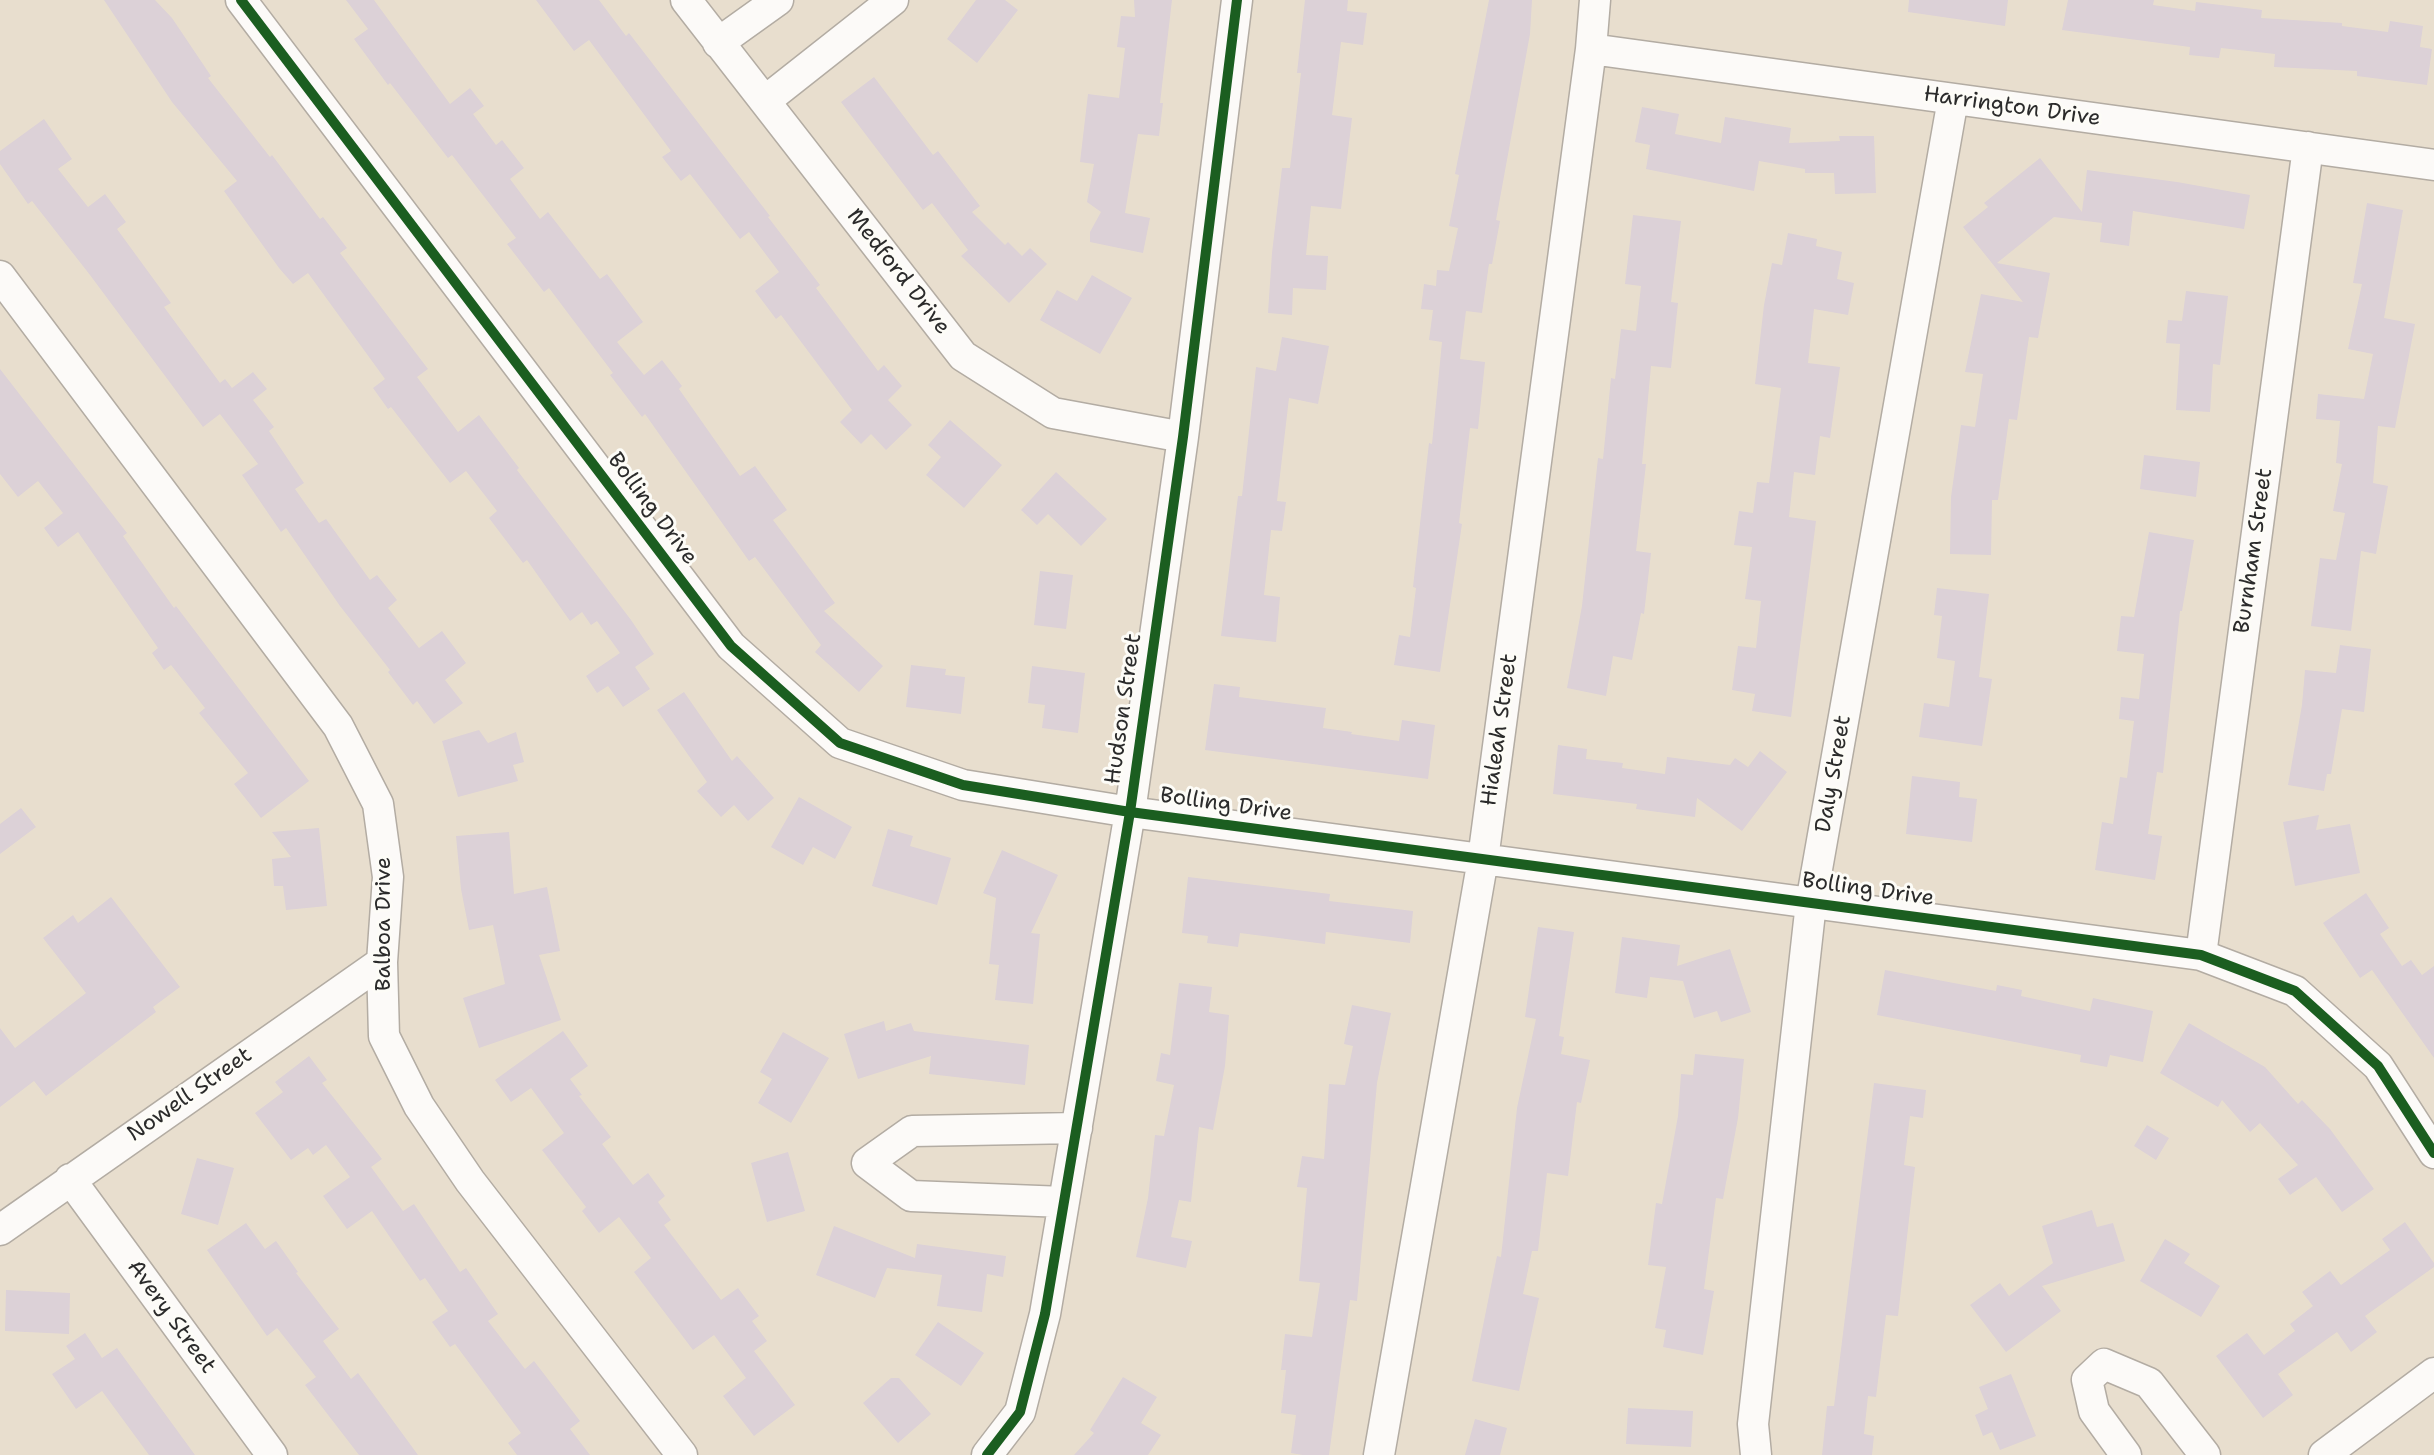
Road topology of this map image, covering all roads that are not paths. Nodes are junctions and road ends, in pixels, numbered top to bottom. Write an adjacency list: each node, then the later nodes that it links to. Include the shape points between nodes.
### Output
1 (241, 0): 15 (street, Bolling Drive, via 731,646 840,743 963,785)
2 (686, 0): 7 (street, Medford Drive)
3 (778, 0): 7 (street)
4 (893, 0): 10 (street)
5 (1237, 0): 14 (street, Hudson Street)
6 (1595, 0): 8 (street, Hialeah Street)
7 (718, 43): 10 (street, Medford Drive)
8 (1591, 49): 9 (street, Harrington Drive); 16 (street, Hialeah Street)
9 (1953, 99): 11 (street, Harrington Drive); 17 (street, Daly Street)
10 (765, 101): 14 (street, Medford Drive, via 963,356 1053,413)
11 (2308, 147): 12 (street, Harrington Drive); 18 (street, Burnham Street)
12 (2434, 165)
13 (0, 276): 19 (street, Balboa Drive, via 338,726 378,804 388,877)
14 (1183, 437): 15 (street, Hudson Street)
15 (1130, 812): 16 (street, Bolling Drive); 20 (street, Hudson Street)
16 (1483, 859): 17 (street, Bolling Drive); 29 (street, Hialeah Street)
17 (1811, 903): 18 (street, Bolling Drive); 30 (street, Daly Street, via 1753,1424)
18 (2201, 955): 21 (street, Bolling Drive, via 2295,991 2378,1066)
19 (382, 962): 22 (street, Nowell Street); 27 (street, Balboa Drive, via 384,1036 419,1106 470,1181)
20 (1077, 1128): 23 (street, Hudson Street); 23 (street, via 912,1131 867,1163 911,1196)
21 (2434, 1153)
22 (70, 1179): 24 (street, Nowell Street); 26 (street, Avery Street)
23 (1064, 1202): 28 (street, Hudson Street, via 1045,1314 1020,1412)
24 (0, 1230)
25 (2434, 1373): 33 (street)
26 (272, 1455)
27 (682, 1455)
28 (987, 1455)
29 (1379, 1455)
30 (1756, 1455)
31 (2126, 1455): 32 (street, via 2094,1411 2087,1380 2104,1364 2149,1383)
32 (2205, 1455)
33 (2324, 1455)

